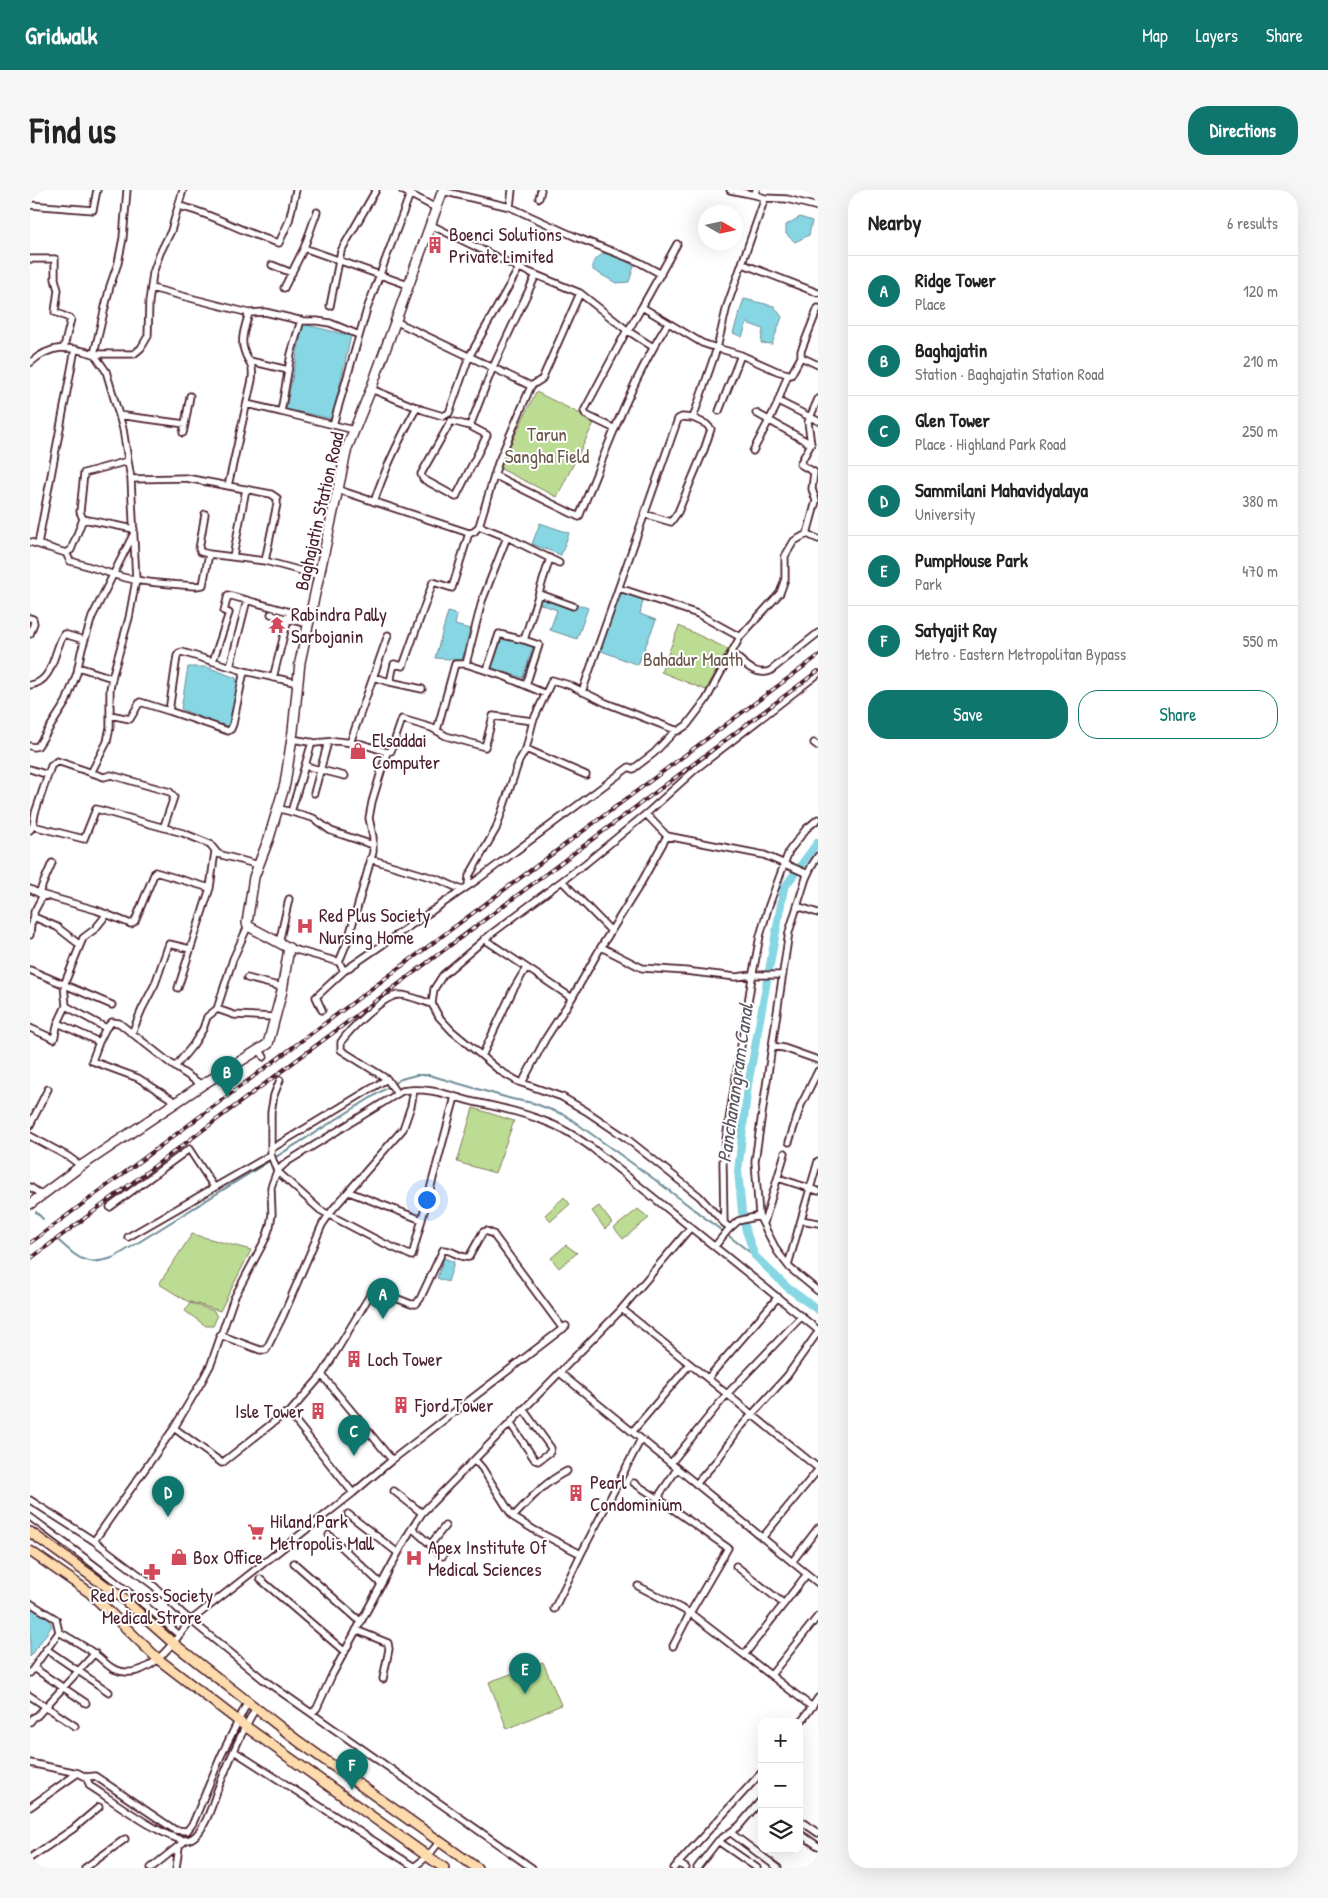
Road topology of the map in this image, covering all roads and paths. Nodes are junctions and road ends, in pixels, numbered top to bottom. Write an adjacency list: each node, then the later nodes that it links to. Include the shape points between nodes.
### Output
1 (97, 190): 15 (street, via 93,210)
2 (127, 190): 51 (street, via 118,263)
3 (183, 190): 16 (street)
4 (296, 190): 16 (street, via 289,221 279,243 200,211)
5 (376, 190): 25 (street, via 341,251)
6 (402, 190): 12 (street)
7 (443, 190): 17 (street); 19 (street, Baghajatin Station Road)
8 (512, 190): 17 (street)
9 (541, 190): 13 (street)
10 (730, 190): 11 (street)
11 (756, 193): 14 (street)
12 (410, 194): 19 (street); 31 (street)
13 (539, 198)
14 (766, 198): 18 (street, via 787,198); 26 (street)
15 (30, 205)
16 (179, 206): 34 (street, via 172,231 160,253)
17 (510, 207): 30 (street)
18 (818, 207)
19 (436, 208): 21 (street, Baghajatin Station Road)
20 (317, 212): 23 (street)
21 (431, 225): 28 (street); 33 (street, Baghajatin Station Road)
22 (677, 244): 30 (street)
23 (304, 248): 25 (street); 29 (street)
24 (30, 259): 47 (street, via 55,259 56,312 71,319)
25 (339, 262): 31 (street); 38 (street)
26 (743, 264): 37 (street); 49 (street, via 727,306)
27 (272, 265): 29 (street)
28 (519, 268): 32 (street); 53 (street)
29 (292, 273): 35 (street)
30 (661, 274): 39 (street)
31 (379, 275): 33 (street); 46 (street)
32 (536, 275): 36 (street); 58 (street)
33 (408, 285): 43 (street, Baghajatin Station Road)
34 (151, 288): 41 (street); 51 (street, via 148,336 141,348 134,354)
35 (284, 288)
36 (580, 293): 45 (street); 61 (street, via 542,379)
37 (818, 293)
38 (330, 306)
39 (642, 307): 44 (street); 45 (street)
40 (818, 308): 54 (street)
41 (249, 313): 42 (street, via 265,312); 55 (street, via 243,349)
42 (301, 320): 46 (street, via 330,323); 59 (street)
43 (396, 321): 53 (street); 62 (street, Baghajatin Station Road)
44 (668, 323): 48 (street); 49 (street)
45 (627, 330): 48 (street); 81 (street, via 584,411)
46 (359, 335): 79 (street)
47 (64, 347): 50 (street); 56 (street, via 49,351)
48 (653, 347): 81 (street)
49 (717, 348): 52 (street); 74 (street)
50 (75, 349): 51 (street); 103 (street)
51 (94, 354): 71 (street, via 106,370)
52 (741, 355): 60 (street); 68 (street)
53 (469, 357): 58 (street); 72 (street, via 449,413)
54 (801, 357): 57 (street); 60 (street, via 791,375)
55 (250, 361): 59 (street); 66 (street, via 254,367)
56 (30, 363)
57 (818, 365)
58 (492, 367): 61 (street); 80 (street)
59 (288, 370): 69 (street)
60 (788, 374): 65 (street)
61 (531, 386): 87 (street)
62 (370, 390): 67 (street); 82 (street, Baghajatin Station Road)
63 (190, 396): 78 (street)
64 (818, 399): 73 (street)
65 (778, 401): 73 (street); 75 (street)
66 (247, 404): 69 (street); 89 (street)
67 (418, 407): 72 (street); 92 (street, via 401,436)
68 (719, 411)
69 (281, 412): 79 (street)
70 (756, 413): 75 (street)
71 (118, 415): 78 (street); 86 (street)
72 (443, 416): 76 (street)
73 (810, 417): 77 (street); 84 (street)
74 (693, 418): 94 (street, via 678,419); 94 (street, via 711,429 678,512 672,522)
75 (769, 420): 84 (street); 85 (street)
76 (451, 421): 80 (street); 80 (street, via 421,474 423,479 456,497 486,435)
77 (818, 421)
78 (185, 424): 83 (street)
79 (333, 425): 82 (street)
80 (470, 426)
81 (615, 429): 87 (street, via 579,517)
82 (354, 430): 91 (street, Baghajatin Station Road)
83 (183, 433)
84 (811, 444): 99 (street, via 800,464 814,472 812,488 816,501)
85 (753, 451)
86 (128, 462): 88 (street); 95 (street, via 84,474 80,512)
87 (494, 475): 96 (street)
88 (131, 479): 89 (street, via 186,478); 97 (street)
89 (228, 486): 90 (street)
90 (246, 489): 106 (street); 108 (street, via 277,498)
91 (338, 490): 92 (street); 111 (street, Baghajatin Station Road)
92 (374, 502): 98 (street)
93 (206, 514): 105 (street, via 199,551)
94 (644, 514): 113 (street)
95 (83, 519): 97 (street); 104 (street, via 71,550)
96 (478, 526): 98 (street); 100 (street)
97 (134, 531): 110 (street); 112 (street)
98 (469, 533): 138 (street, via 452,588 433,582 403,666 394,664)
99 (807, 534): 101 (street); 124 (street, via 794,541 785,556 785,579 780,593)
100 (507, 538): 107 (street); 129 (street, via 482,601)
101 (818, 539)
102 (30, 542): 103 (street)
103 (38, 544): 104 (street)
104 (66, 552): 110 (street, via 70,561)
105 (209, 554): 106 (street); 112 (street, via 203,585)
106 (233, 557): 108 (street)
107 (550, 558): 109 (street); 114 (street)
108 (265, 561): 111 (street)
109 (559, 563)
110 (114, 575): 112 (street); 125 (street)
111 (320, 576): 120 (street, Baghajatin Station Road)
112 (136, 580): 136 (street)
113 (620, 588): 124 (street, via 698,614); 143 (street)
114 (540, 594): 116 (street); 126 (street)
115 (247, 600): 119 (street, via 290,612); 128 (street, via 228,595 224,611 229,613); 131 (street)
116 (573, 606)
117 (271, 614): 119 (street)
118 (30, 618): 122 (street, via 34,623)
119 (288, 619): 120 (street); 137 (street)
120 (309, 624): 139 (street, Baghajatin Station Road)
121 (818, 633): 127 (street, via 765,673 755,671)
122 (30, 634)
123 (388, 635): 135 (street)
124 (740, 638): 127 (street)
125 (84, 640): 130 (street); 140 (street, via 64,634 43,681)
126 (524, 640): 132 (street, via 499,634); 141 (street, via 539,645)
127 (732, 653): 149 (street, via 701,706 687,725)
128 (213, 661): 131 (street); 145 (street, via 179,652)
129 (466, 664): 132 (street); 148 (street, via 455,664)
130 (78, 667): 136 (street); 154 (street, via 64,706 38,746)
131 (230, 667): 133 (street)
132 (487, 670): 141 (street)
133 (244, 671): 137 (street); 145 (street, via 233,724 228,731)
134 (818, 674): 167 (street, via 697,768)
135 (373, 677): 138 (street); 153 (street)
136 (112, 678): 146 (street)
137 (273, 678): 139 (street)
138 (390, 682): 142 (street)
139 (298, 683): 150 (street, Baghajatin Station Road)
140 (30, 685)
141 (526, 685): 144 (street)
142 (422, 689)
143 (582, 692): 144 (street, via 552,680); 149 (street)
144 (546, 694): 147 (street)
145 (169, 711): 146 (street, via 140,702 130,719)
146 (110, 715): 160 (street, via 107,742)
147 (533, 721): 148 (street, via 493,716 485,746 446,736); 155 (street)
148 (437, 730): 156 (street, via 402,719 394,745)
149 (676, 730): 182 (street, via 633,769 629,766)
150 (292, 739): 151 (street); 165 (street, Baghajatin Station Road)
151 (312, 742): 152 (street); 157 (street)
152 (328, 742): 153 (street); 159 (street)
153 (350, 742): 156 (street)
154 (30, 746)
155 (526, 748): 162 (street); 182 (street, via 496,829 469,876)
156 (387, 752): 173 (street, via 369,818)
157 (305, 766): 159 (street); 166 (street)
158 (30, 769): 161 (street)
159 (320, 769): 163 (street); 164 (street)
160 (91, 773): 161 (street, via 57,761); 170 (street, via 104,777 111,775 172,794 174,797)
161 (48, 775): 168 (street)
162 (586, 775)
163 (345, 776)
164 (314, 793)
165 (278, 808): 166 (street); 179 (street, Baghajatin Station Road)
166 (291, 812): 173 (street, via 319,821 343,836)
167 (646, 814): 172 (street); 181 (street)
168 (32, 816): 171 (street)
169 (818, 818): 178 (street, via 789,851)
170 (164, 826): 171 (street, via 96,809 84,839); 174 (street, via 210,844)
171 (32, 828)
172 (667, 836): 178 (street, via 764,854); 193 (street)
173 (373, 845): 176 (street)
174 (215, 851): 179 (street); 184 (street)
175 (818, 856): 180 (street)
176 (370, 859): 185 (street); 201 (street)
177 (52, 863): 186 (street)
178 (786, 864): 180 (street); 205 (street, via 760,936)
179 (259, 865): 192 (street, Baghajatin Station Road, via 254,877)
180 (808, 874): 188 (street)
181 (562, 881): 193 (street); 195 (street)
182 (468, 886): 185 (street)
183 (30, 888): 186 (street)
184 (210, 888): 190 (street, via 155,872 134,924); 200 (street)
185 (462, 890): 204 (street)
186 (41, 894): 190 (street); 191 (street)
187 (288, 899): 196 (street)
188 (796, 906): 189 (street); 206 (street)
189 (818, 913)
190 (106, 914): 197 (street)
191 (34, 917): 194 (street); 197 (street, via 58,927)
192 (248, 926): 196 (street); 215 (street, via 233,959)
193 (611, 931): 198 (street)
194 (30, 935)
195 (484, 939): 202 (street); 212 (street, via 443,975)
196 (280, 943): 199 (street)
197 (80, 945): 208 (street)
198 (601, 947): 205 (street, via 642,968 736,977); 211 (street)
199 (289, 948): 201 (street); 210 (street)
200 (190, 949): 209 (street); 221 (street, via 170,944)
201 (339, 962): 204 (street)
202 (526, 968): 211 (street); 224 (street)
203 (30, 970): 208 (street)
204 (344, 971): 216 (street, via 316,996)
205 (752, 975): 206 (street); 258 (street, via 724,1162)
206 (783, 975): 223 (street)
207 (247, 978): 210 (street)
208 (64, 985): 213 (street); 214 (street)
209 (178, 988)
210 (282, 988): 217 (street)
211 (572, 998): 230 (street)
212 (428, 1003): 224 (street); 228 (street, via 401,995 389,998 341,1042 341,1050)
213 (112, 1005)
214 (66, 1006): 218 (street); 220 (street)
215 (217, 1009): 217 (street, via 234,1014); 226 (street, via 207,1017 203,1029)
216 (322, 1010)
217 (276, 1017): 231 (street, via 262,1053)
218 (58, 1024): 219 (street, via 54,1039); 222 (street)
219 (30, 1028)
220 (106, 1028): 221 (street, via 112,1022 119,1023); 222 (street)
221 (132, 1033): 226 (street)
222 (99, 1042): 236 (street, via 92,1061 138,1078)
223 (772, 1046): 225 (street); 255 (street, via 755,1161)
224 (482, 1056): 230 (street)
225 (818, 1060)
226 (175, 1067): 231 (street)
227 (818, 1070): 239 (street)
228 (387, 1079): 234 (street); 240 (street)
229 (280, 1080): 240 (street, via 271,1112)
230 (522, 1083): 258 (street, via 562,1097 626,1138 699,1196)
231 (202, 1085): 236 (street)
232 (48, 1089): 237 (street)
233 (414, 1090): 234 (street); 235 (street); 250 (street, via 402,1129)
234 (396, 1092): 244 (street)
235 (456, 1097): 256 (street); 261 (street, via 547,1122 570,1132)
236 (176, 1102): 243 (street)
237 (30, 1125)
238 (30, 1136): 243 (street)
239 (789, 1142)
240 (271, 1152): 244 (street); 247 (street)
241 (785, 1153): 245 (street)
242 (818, 1160): 248 (street)
243 (81, 1166): 251 (street)
244 (277, 1171): 254 (street); 271 (street, via 271,1187 270,1226 234,1298)
245 (778, 1178): 248 (street); 259 (street)
246 (30, 1187): 251 (street)
247 (214, 1187): 253 (street, via 189,1149); 263 (street)
248 (810, 1188): 249 (street); 257 (street)
249 (818, 1191)
250 (349, 1192): 254 (street); 256 (street)
251 (42, 1195): 252 (street)
252 (30, 1204)
253 (110, 1207)
254 (329, 1215): 256 (street, via 412,1256); 271 (street, via 266,1350)
255 (756, 1217): 259 (street); 262 (street, via 738,1221)
256 (422, 1220)
257 (801, 1220): 260 (street); 265 (street)
258 (724, 1223): 262 (street)
259 (764, 1223): 265 (street, via 777,1251)
260 (818, 1224)
261 (691, 1227): 264 (street); 268 (street)
262 (729, 1229): 264 (street)
263 (128, 1237)
264 (715, 1246): 267 (street)
265 (788, 1265): 266 (street)
266 (818, 1291)
267 (778, 1297): 269 (street); 275 (street)
268 (622, 1309): 272 (street); 273 (street)
269 (802, 1316): 270 (street); 276 (street)
270 (818, 1331): 279 (street, via 787,1376)
271 (220, 1335): 281 (street, via 211,1364)
272 (690, 1364): 275 (street); 282 (street)
273 (560, 1373): 277 (street); 282 (street)
274 (322, 1374): 278 (street); 284 (street); 284 (street, via 372,1290 416,1304 443,1250 469,1257 483,1232 492,1234 565,1327)
275 (708, 1378): 276 (street)
276 (727, 1394): 279 (street); 286 (street)
277 (523, 1409): 280 (street); 280 (street, via 551,1448 550,1452 535,1460)
278 (289, 1413): 281 (street, via 222,1463); 293 (street)
279 (752, 1414): 288 (street); 291 (street)
280 (510, 1423): 285 (street)
281 (174, 1428): 306 (street)
282 (632, 1432): 283 (street)
283 (641, 1439): 286 (street); 310 (street)
284 (392, 1460): 293 (street)
285 (474, 1460): 296 (street); 299 (street)
286 (671, 1463): 287 (street)
287 (677, 1469): 291 (street); 295 (street, via 660,1494)
288 (818, 1469): 305 (street)
289 (567, 1471): 299 (street, via 542,1487)
290 (634, 1483): 295 (street)
291 (696, 1484): 305 (street)
292 (394, 1491): 296 (street)
293 (353, 1493): 325 (street)
294 (30, 1500): 306 (street)
295 (660, 1500): 323 (street, via 728,1548)
296 (422, 1513): 301 (street)
297 (348, 1514): 309 (street)
298 (30, 1517): 329 (street, via 145,1604)
299 (513, 1517): 310 (street)
300 (445, 1526): 307 (street)
301 (412, 1528): 307 (street); 309 (street)
302 (818, 1528): 312 (street)
303 (30, 1532): 330 (main road, via 120,1597)
304 (329, 1535): 318 (street)
305 (762, 1538): 312 (street)
306 (94, 1541): 325 (street, via 154,1586)
307 (430, 1545): 311 (street)
308 (30, 1551): 336 (main road, via 89,1592)
309 (398, 1553): 318 (street)
310 (581, 1554): 322 (street)
311 (443, 1556)
312 (792, 1562): 315 (street)
313 (294, 1563): 326 (street)
314 (736, 1566): 321 (street)
315 (807, 1574): 317 (street); 321 (street)
316 (260, 1579): 333 (street)
317 (818, 1583)
318 (381, 1584): 326 (street)
319 (638, 1586): 323 (street)
320 (30, 1604): 328 (street, via 56,1620)
321 (784, 1604): 335 (street)
322 (554, 1609)
323 (690, 1613): 331 (street); 335 (street)
324 (818, 1616): 339 (street)
325 (190, 1620): 329 (street); 350 (street, via 264,1680)
326 (360, 1622): 327 (street)
327 (356, 1630): 333 (street); 340 (street, via 388,1643)
328 (59, 1632): 332 (street); 334 (street)
329 (179, 1635): 330 (street)
330 (174, 1643): 336 (street); 345 (main road)
331 (673, 1646)
332 (46, 1649): 337 (street); 338 (street)
333 (346, 1652): 350 (street)
334 (94, 1654): 336 (street, via 113,1669 126,1673 136,1672); 338 (street)
335 (745, 1654): 339 (street)
336 (158, 1659): 353 (main road)
337 (32, 1671): 341 (street)
338 (80, 1671): 341 (street); 342 (street)
339 (771, 1675): 348 (street)
340 (383, 1679)
341 (62, 1688): 346 (street); 347 (street)
342 (109, 1692)
343 (30, 1696): 347 (street)
344 (818, 1698): 348 (street)
345 (248, 1701): 349 (main road); 353 (street)
346 (86, 1703)
347 (46, 1706): 352 (street); 354 (street)
348 (812, 1707): 351 (street)
349 (256, 1708): 353 (street); 370 (main road)
350 (312, 1713): 383 (street)
351 (803, 1719)
352 (30, 1722)
353 (241, 1723): 355 (street); 364 (street); 374 (main road)
354 (75, 1726)
355 (234, 1751): 369 (street, via 204,1824); 377 (street)
356 (30, 1763): 357 (street)
357 (78, 1773): 359 (street); 360 (street)
358 (758, 1776): 376 (street)
359 (86, 1777): 364 (street, via 95,1776 176,1830); 369 (street, via 90,1786 148,1823 175,1838)
360 (30, 1807)
361 (99, 1807): 375 (street)
362 (758, 1807): 365 (street)
363 (803, 1823): 366 (street)
364 (187, 1831): 369 (street)
365 (731, 1833): 371 (street); 387 (street)
366 (818, 1833)
367 (803, 1837): 372 (street)
368 (125, 1839): 378 (street)
369 (186, 1840): 373 (street)
370 (440, 1841): 374 (street); 382 (main road)
371 (718, 1841): 385 (street); 386 (street)
372 (818, 1846)
373 (179, 1847): 379 (street); 380 (street)
374 (428, 1856): 377 (street); 381 (main road)
375 (30, 1858)
376 (676, 1866): 384 (street)
377 (415, 1867)
378 (85, 1868)
379 (151, 1868)
380 (176, 1868)
381 (444, 1868)
382 (477, 1868)
383 (532, 1868)
384 (686, 1868)
385 (697, 1868)
386 (756, 1868)
387 (778, 1868)

